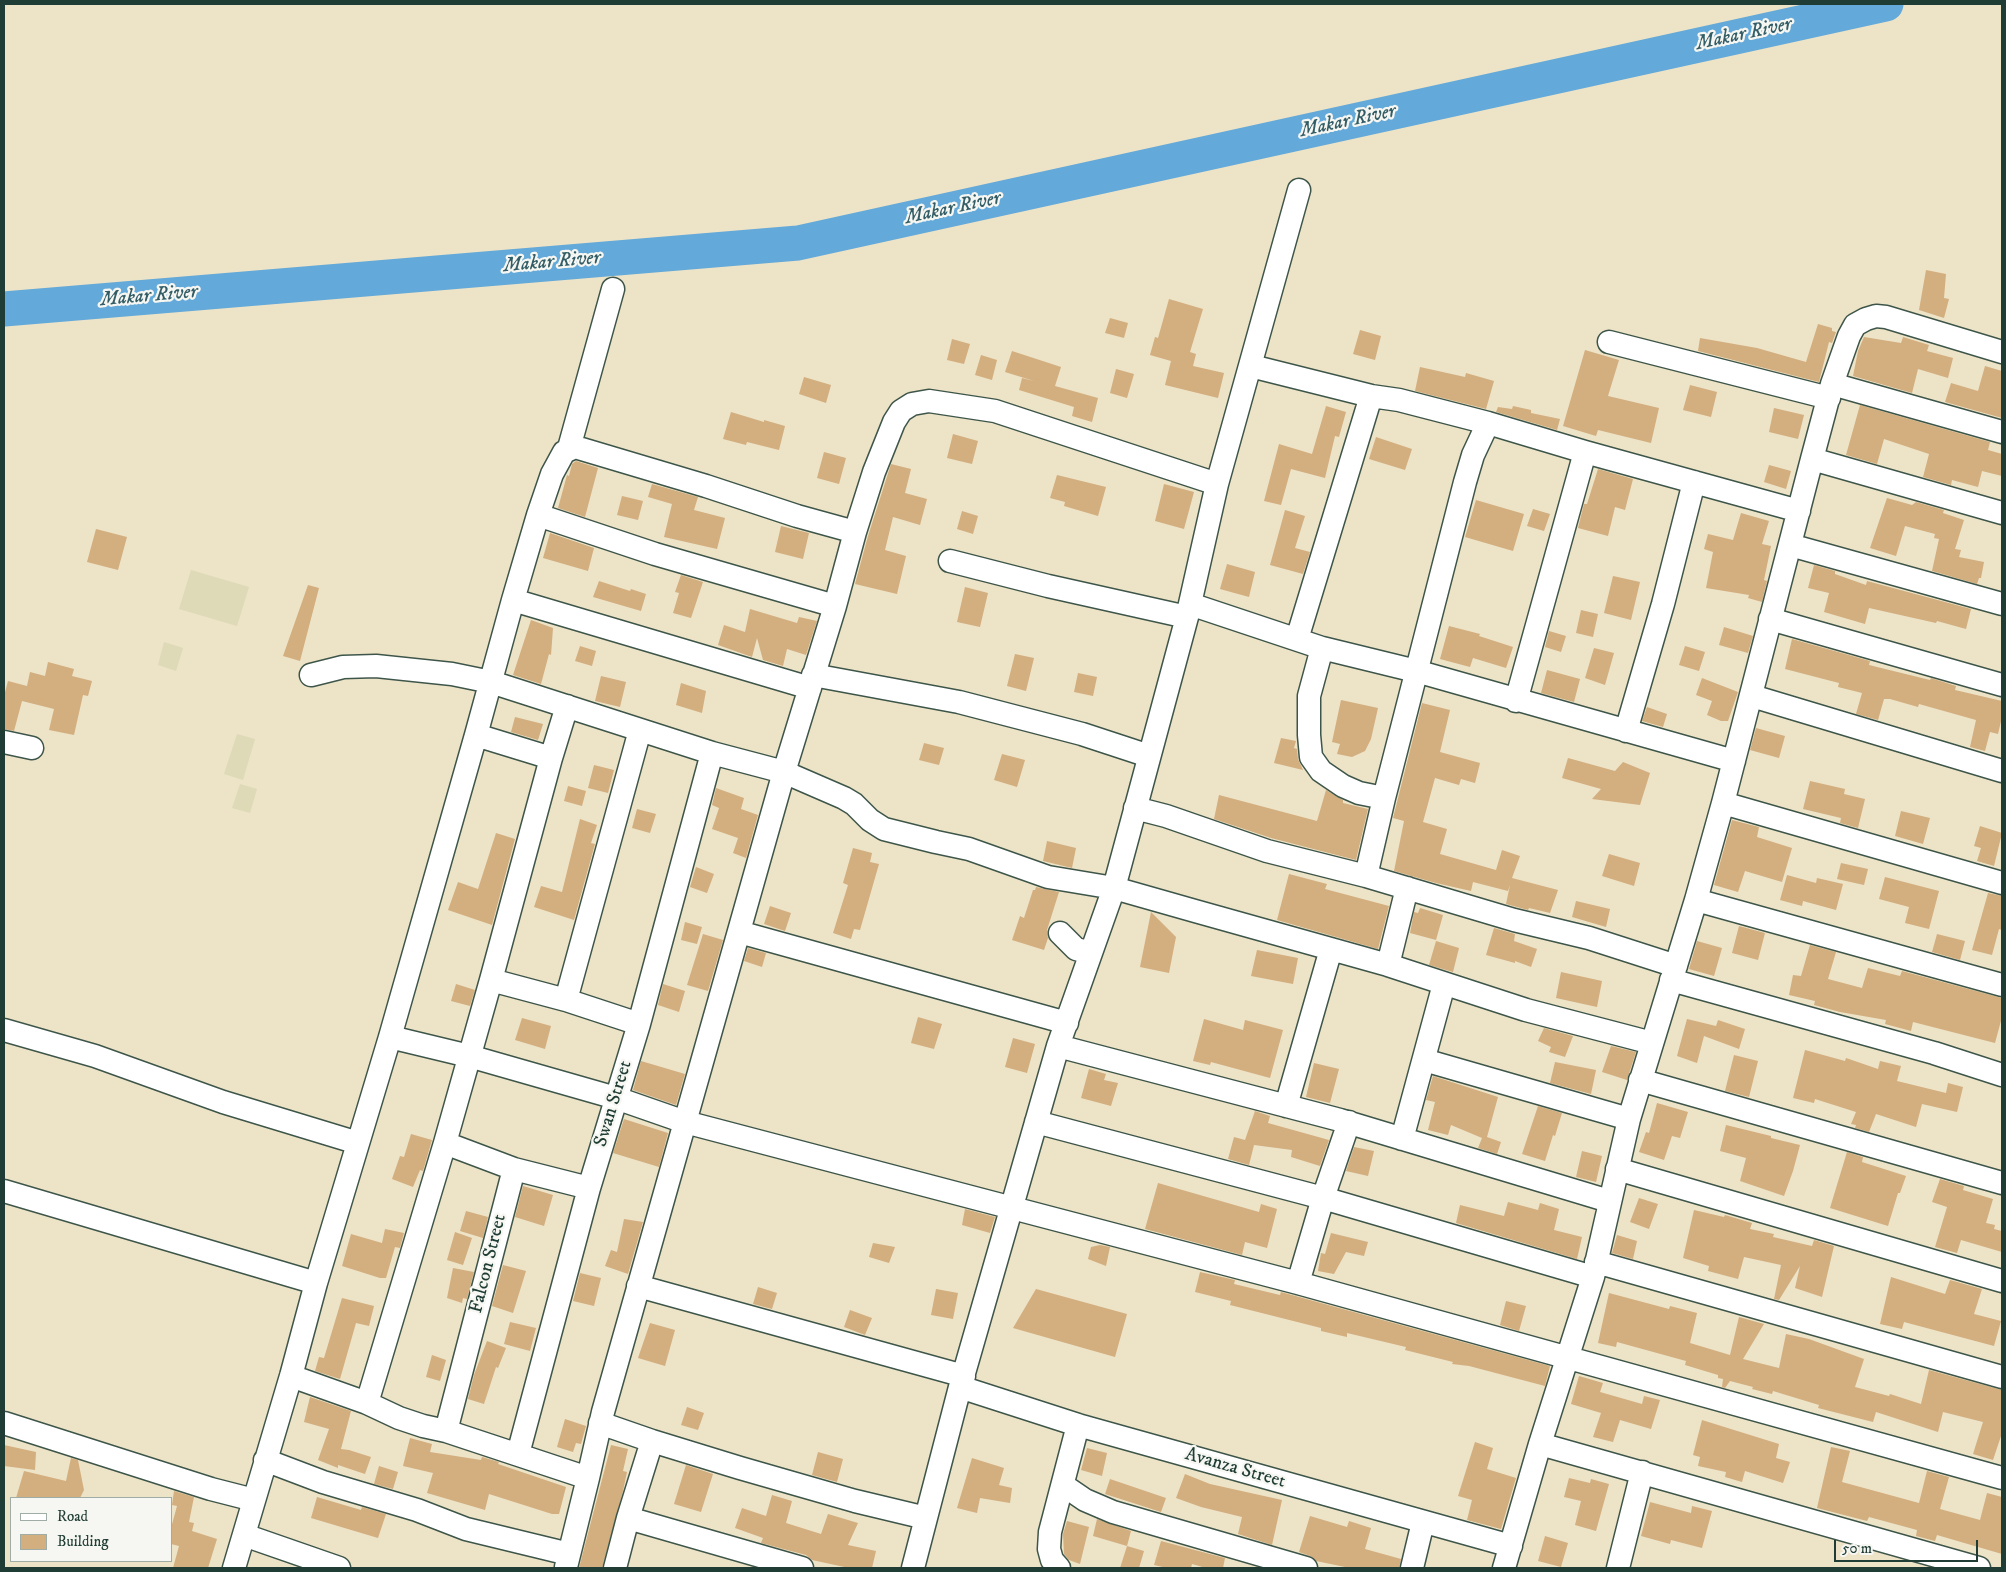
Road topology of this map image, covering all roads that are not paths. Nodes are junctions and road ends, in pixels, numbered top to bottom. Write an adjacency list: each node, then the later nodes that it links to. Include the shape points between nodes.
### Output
1 (1299, 190): 5 (street)
2 (613, 289): 10 (street)
3 (1609, 342): 6 (street)
4 (2002, 352): 6 (street, via 1886,317 1866,318 1855,325 1848,336)
5 (1251, 366): 7 (street); 14 (street)
6 (1831, 391): 9 (street); 12 (street)
7 (1371, 396): 8 (street); 26 (street)
8 (1488, 423): 11 (street); 28 (street, via 1465,482)
9 (2002, 432)
10 (569, 448): 17 (street, via 552,474); 18 (street, via 584,449)
11 (1585, 452): 13 (street); 34 (street)
12 (1812, 459): 15 (street); 16 (street)
13 (1694, 482): 15 (street); 37 (street)
14 (1217, 484): 18 (street, via 995,411 929,401 912,404 901,411 894,422); 24 (street)
15 (1799, 511): 19 (street)
16 (2002, 513)
17 (538, 515): 21 (street); 23 (street, via 655,554)
18 (855, 532): 23 (street)
19 (1790, 545): 22 (street); 25 (street)
20 (950, 561): 24 (street, via 1040,584)
21 (513, 600): 30 (street); 31 (street)
22 (2002, 604)
23 (835, 606): 31 (street)
24 (1188, 610): 26 (street); 42 (street)
25 (1770, 619): 32 (street); 33 (street)
26 (1297, 639): 27 (street)
27 (1322, 648): 28 (street); 47 (street, via 1309,696 1311,757 1320,771 1343,786)
28 (1416, 671): 34 (street); 47 (street)
29 (311, 675): 30 (street, via 343,667 376,666 452,674)
30 (491, 682): 35 (street); 38 (street)
31 (812, 682): 42 (street, via 959,702 1082,734); 46 (street)
32 (2002, 685)
33 (1752, 696): 44 (street); 45 (street)
34 (1516, 701): 37 (street)
35 (567, 706): 36 (street); 43 (street)
36 (640, 730): 41 (street); 64 (street)
37 (1626, 731): 44 (street)
38 (476, 735): 43 (street); 68 (street)
39 (4, 742): 40 (street)
40 (32, 748)
41 (712, 753): 46 (street); 66 (street, Swan Street)
42 (1149, 756): 49 (street)
43 (551, 758): 61 (street)
44 (1734, 761): 48 (street)
45 (2002, 771)
46 (784, 772): 52 (street, via 844,798 884,829 969,849 1048,877); 55 (street)
47 (1384, 798): 50 (street)
48 (1723, 803): 51 (street); 54 (street)
49 (1135, 808): 50 (street, via 1267,851); 52 (street)
50 (1366, 876): 53 (street)
51 (2002, 883)
52 (1114, 888): 57 (street); 58 (street)
53 (1407, 888): 59 (street); 60 (street, via 1603,942)
54 (1696, 900): 60 (street); 63 (street)
55 (738, 932): 65 (street); 78 (street)
56 (1060, 933): 58 (street, via 1076,949)
57 (1331, 949): 59 (street); 76 (street)
58 (1091, 953): 65 (street)
59 (1388, 965): 62 (street)
60 (1674, 973): 69 (street); 73 (street)
61 (491, 980): 64 (street); 71 (street)
62 (1444, 984): 69 (street, via 1526,1010); 72 (street)
63 (2002, 985)
64 (566, 1000): 66 (street)
65 (1067, 1023): 70 (street)
66 (639, 1024): 75 (street, Swan Street)
67 (4, 1030): 83 (street, via 95,1056 232,1105)
68 (390, 1037): 71 (street); 83 (street)
69 (1652, 1043): 74 (street)
70 (1058, 1046): 76 (street); 79 (street)
71 (469, 1056): 75 (street); 82 (street)
72 (1424, 1060): 77 (street); 81 (street)
73 (2002, 1076)
74 (1640, 1080): 77 (street); 86 (street)
75 (616, 1098): 78 (street); 87 (street, Swan Street)
76 (1286, 1106): 80 (street)
77 (1629, 1119): 84 (street)
78 (685, 1122): 91 (street); 96 (street)
79 (1036, 1122): 89 (street); 91 (street)
80 (1349, 1122): 81 (street); 89 (street)
81 (1402, 1139): 90 (street)
82 (444, 1142): 85 (street); 101 (street)
83 (358, 1143): 94 (street)
84 (1617, 1168): 90 (street); 93 (street)
85 (514, 1169): 87 (street); 105 (street, Falcon Street)
86 (2002, 1183)
87 (589, 1188): 108 (street, Swan Street)
88 (4, 1191): 94 (street)
89 (1323, 1198): 92 (street); 95 (street)
90 (1609, 1201): 92 (street)
91 (1011, 1207): 95 (street); 100 (street)
92 (1594, 1269): 97 (street); 99 (street)
93 (2002, 1281)
94 (316, 1283): 98 (street)
95 (1298, 1283): 97 (street)
96 (638, 1286): 100 (street, Avanza Street); 103 (street)
97 (1568, 1358): 107 (street); 112 (street)
98 (291, 1376): 101 (street); 109 (street)
99 (2002, 1377)
100 (962, 1382): 104 (street, Avanza Street); 116 (street)
101 (367, 1403): 105 (street, via 399,1418)
102 (4, 1422): 114 (street, via 210,1489)
103 (600, 1423): 106 (street); 111 (street)
104 (1078, 1425): 113 (street); 117 (street, Avanza Street)
105 (446, 1431): 108 (street)
106 (652, 1441): 115 (street); 116 (street, via 855,1501)
107 (1540, 1444): 110 (street); 119 (street)
108 (518, 1454): 111 (street)
109 (265, 1460): 114 (street); 120 (street)
110 (1642, 1472): 130 (street); 131 (street)
111 (588, 1478): 120 (street)
112 (2002, 1478)
113 (1063, 1485): 126 (street, via 1050,1532 1049,1549); 127 (street, via 1072,1493 1113,1512)
114 (254, 1500): 118 (street)
115 (628, 1518): 123 (street); 124 (street)
116 (926, 1518): 125 (street)
117 (1423, 1522): 119 (street, Avanza Street); 128 (street)
118 (244, 1535): 121 (street); 122 (street)
119 (1511, 1546): 129 (street)
120 (567, 1561)
121 (234, 1568)
122 (339, 1568)
123 (615, 1568)
124 (802, 1568)
125 (913, 1568)
126 (1059, 1568)
127 (1306, 1568)
128 (1412, 1568)
129 (1504, 1568)
130 (1618, 1568)
131 (1979, 1568)

